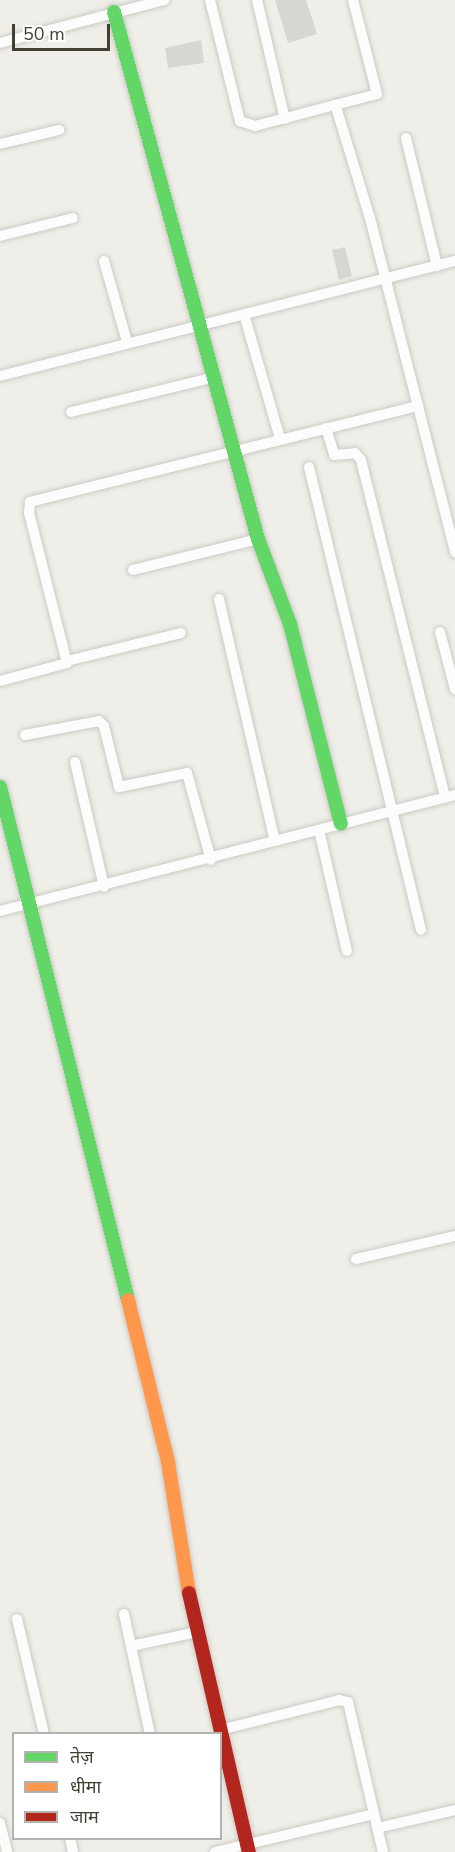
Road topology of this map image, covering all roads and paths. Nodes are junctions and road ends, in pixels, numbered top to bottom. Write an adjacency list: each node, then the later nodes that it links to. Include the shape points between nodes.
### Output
1 (160, 0): 5 (street)
2 (210, 0): 8 (street, via 240,122 255,126)
3 (257, 0): 8 (street)
4 (353, 0): 7 (street, via 378,93)
5 (114, 12): 6 (street); 19 (street)
6 (0, 43)
7 (336, 107): 8 (street); 17 (street)
8 (285, 119)
9 (59, 130): 11 (street)
10 (406, 138): 16 (street)
11 (0, 144)
12 (73, 218): 13 (street)
13 (0, 236)
14 (104, 261): 20 (street)
15 (455, 261): 16 (street)
16 (437, 266): 17 (street)
17 (385, 279): 18 (street); 23 (street)
18 (244, 314): 19 (street); 26 (street)
19 (202, 324): 20 (street); 22 (street)
20 (127, 342): 21 (street)
21 (0, 376)
22 (216, 377): 24 (street); 27 (street)
23 (418, 406): 25 (street); 30 (street)
24 (71, 412)
25 (326, 428): 26 (street); 41 (street, via 334,455 355,453 361,459)
26 (280, 439): 27 (street)
27 (234, 449): 29 (street); 35 (street, via 29,504)
28 (309, 467): 42 (street)
29 (258, 539): 31 (street); 43 (street, via 290,624)
30 (455, 552)
31 (133, 570)
32 (219, 598): 45 (street)
33 (440, 632): 37 (street)
34 (181, 633): 35 (street)
35 (68, 662): 36 (street)
36 (0, 681)
37 (455, 689)
38 (25, 735): 46 (street, via 99,721 104,726 119,788 186,772)
39 (75, 762): 47 (street)
40 (0, 787): 48 (street)
41 (450, 796): 42 (street)
42 (395, 811): 43 (street); 50 (street)
43 (340, 824): 44 (street)
44 (319, 830): 45 (street); 51 (street)
45 (275, 841): 46 (street)
46 (211, 860): 47 (street)
47 (104, 886): 48 (street)
48 (27, 906): 49 (street); 56 (street, via 168,1462)
49 (0, 911)
50 (421, 930)
51 (347, 951)
52 (455, 1236): 53 (street)
53 (356, 1259)
54 (124, 1614): 57 (street)
55 (17, 1619): 59 (street)
56 (198, 1632): 57 (street); 58 (street)
57 (131, 1646): 60 (street)
58 (220, 1730): 63 (street, via 345,1700)
59 (44, 1732)
60 (150, 1732)
61 (223, 1756): 66 (street)
62 (455, 1810): 65 (street)
63 (374, 1814): 65 (street); 66 (street)
64 (0, 1823): 67 (street)
65 (378, 1828): 69 (street)
66 (248, 1848): 68 (street)
67 (7, 1852)
68 (215, 1852)
69 (383, 1852)

